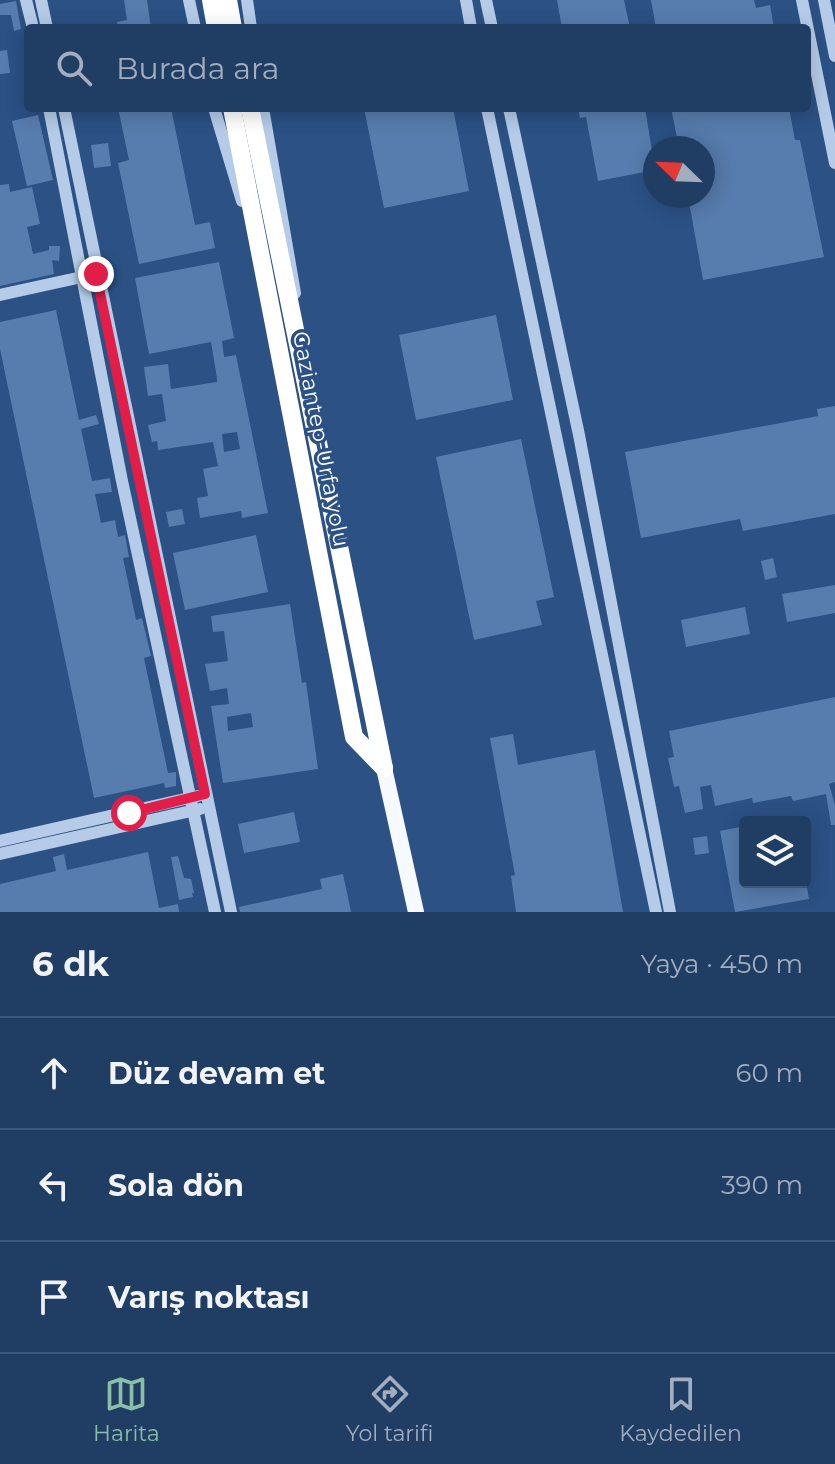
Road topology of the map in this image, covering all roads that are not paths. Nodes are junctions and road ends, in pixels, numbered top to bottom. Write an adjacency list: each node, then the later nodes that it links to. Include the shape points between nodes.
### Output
1 (26, 0): 11 (street)
2 (41, 0): 12 (street)
3 (189, 0): 13 (street)
4 (211, 0): 14 (highway)
5 (228, 0): 15 (highway)
6 (247, 0): 16 (street)
7 (466, 0): 17 (street)
8 (486, 0): 18 (street)
9 (802, 0): 19 (street)
10 (824, 0): 21 (street)
11 (32, 24)
12 (46, 24)
13 (194, 24)
14 (215, 24)
15 (232, 24)
16 (250, 24)
17 (470, 24)
18 (491, 24)
19 (807, 24)
20 (811, 44): 30 (street)
21 (835, 56)
22 (50, 112): 33 (street)
23 (65, 112): 32 (street)
24 (215, 112): 31 (street)
25 (233, 112): 31 (highway, Gaziantep-Urfa yolu)
26 (251, 112): 35 (highway, Gaziantep-Urfa yolu)
27 (264, 112): 35 (street, via 293,272)
28 (488, 112): 44 (street)
29 (510, 112): 45 (street, via 579,435)
30 (835, 163)
31 (261, 256): 36 (highway, Gaziantep-Urfa yolu, via 354,737)
32 (96, 274): 33 (street); 37 (street)
33 (83, 276): 34 (street); 38 (street)
34 (0, 295)
35 (303, 368): 36 (highway, Gaziantep-Urfa yolu)
36 (384, 768): 43 (main road, Gaziantep-Urfa yolu)
37 (206, 801): 38 (street); 42 (street)
38 (192, 805): 39 (street); 40 (street); 41 (street)
39 (0, 841)
40 (0, 854)
41 (215, 912)
42 (231, 912)
43 (416, 912)
44 (656, 912)
45 (670, 912)

